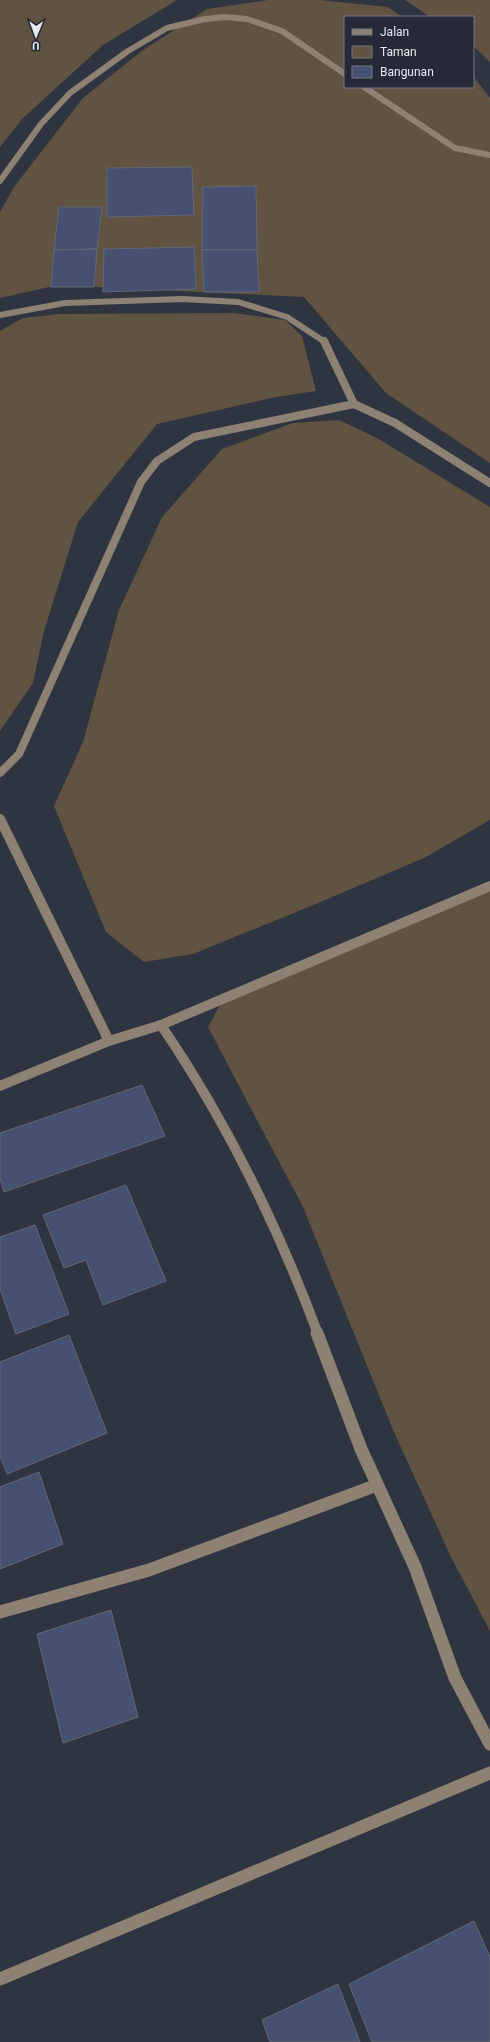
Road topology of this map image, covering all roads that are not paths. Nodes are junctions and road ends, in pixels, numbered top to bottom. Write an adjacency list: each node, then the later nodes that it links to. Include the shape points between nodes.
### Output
1 (344, 73): 4 (street, via 282,31 247,19 205,19 167,28 128,51 70,93 40,124)
2 (365, 88): 3 (street, via 455,148)
3 (490, 155)
4 (0, 182)
5 (0, 316): 6 (street, via 64,303 182,299 238,302 287,317 325,342)
6 (354, 404): 7 (street, via 395,423); 8 (street, via 194,437 157,461 141,482 19,754)
7 (490, 483)
8 (0, 774)
9 (0, 819): 12 (street)
10 (490, 886): 11 (street)
11 (162, 1025): 12 (street); 14 (street, via 191,1069 263,1204 304,1297)
12 (109, 1041): 13 (street)
13 (0, 1086)
14 (377, 1485): 15 (street, via 149,1570); 16 (street, via 415,1567 455,1678)
15 (0, 1612)
16 (490, 1744)
17 (490, 1773): 18 (street)
18 (0, 1979)

